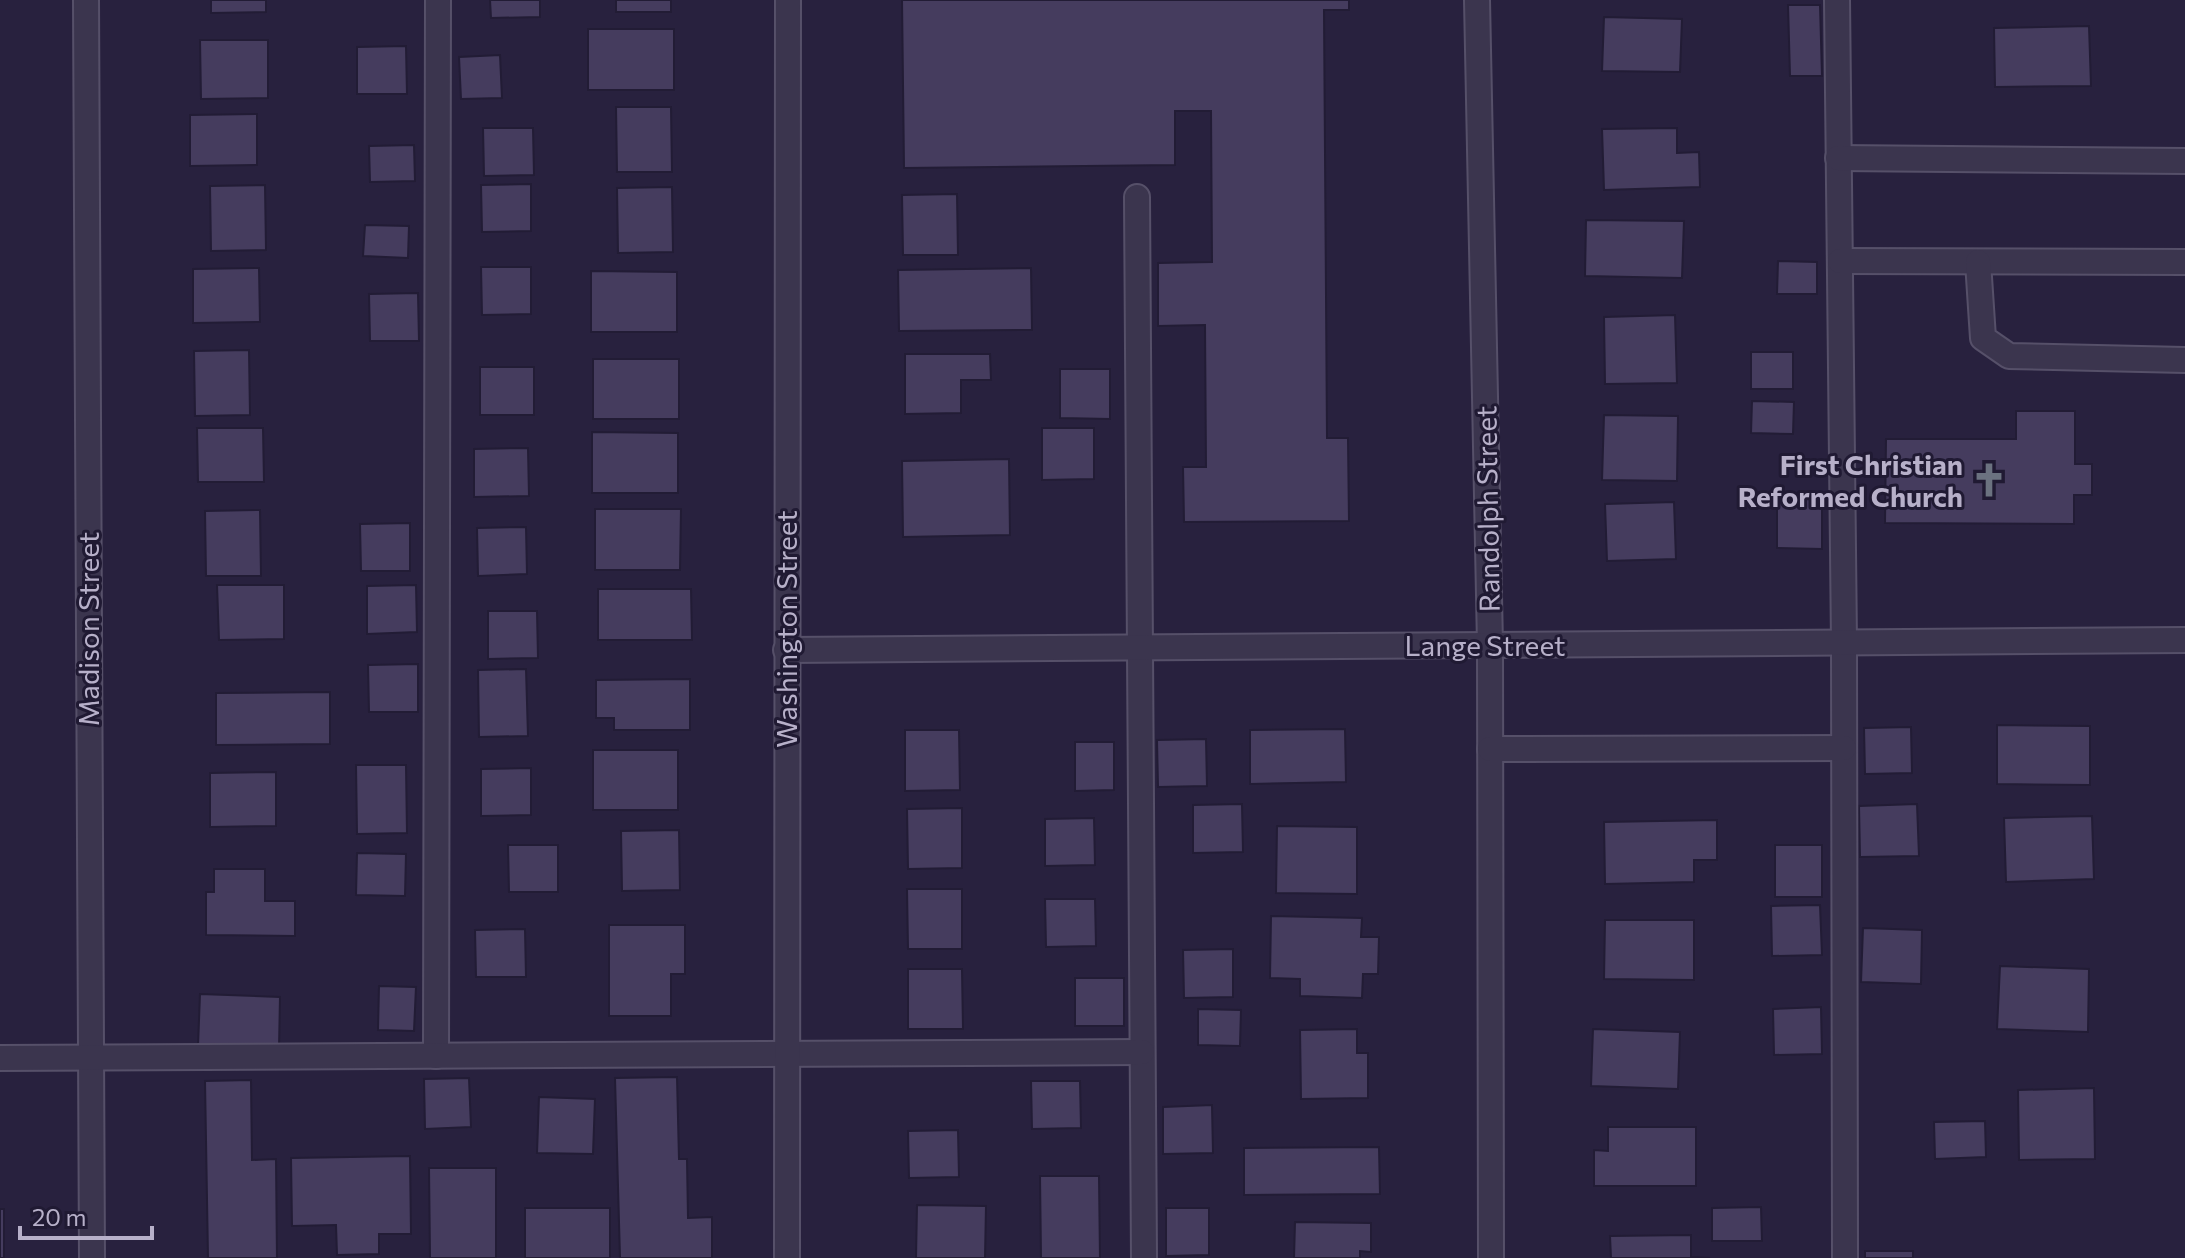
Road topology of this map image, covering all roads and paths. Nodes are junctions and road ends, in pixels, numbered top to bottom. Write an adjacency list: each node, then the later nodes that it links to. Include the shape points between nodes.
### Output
1 (86, 0): 23 (street, Madison Street)
2 (438, 0): 22 (street)
3 (788, 0): 17 (street, Washington Street)
4 (1477, 0): 15 (street, Randolph Street)
5 (1837, 0): 6 (street)
6 (1838, 158): 7 (street); 9 (street)
7 (2185, 161)
8 (1137, 197): 16 (street)
9 (1840, 261): 10 (street); 14 (street)
10 (1978, 262): 11 (street); 12 (street, via 1983,338 2009,356)
11 (2185, 262)
12 (2185, 360)
13 (2185, 640): 14 (street, Lange Street)
14 (1844, 642): 15 (street, Lange Street); 18 (street)
15 (1490, 645): 16 (street, Lange Street); 19 (street, Randolph Street)
16 (1139, 648): 17 (street, Lange Street); 20 (street)
17 (786, 650): 21 (street, Washington Street)
18 (1844, 748): 19 (street); 29 (street)
19 (1490, 749): 28 (street, Randolph Street)
20 (1142, 1052): 21 (street); 27 (street)
21 (787, 1053): 22 (street); 26 (street, Washington Street)
22 (436, 1056): 23 (street)
23 (90, 1057): 24 (street); 25 (street, Madison Street)
24 (0, 1058)
25 (92, 1258)
26 (787, 1258)
27 (1144, 1258)
28 (1491, 1258)
29 (1845, 1258)

